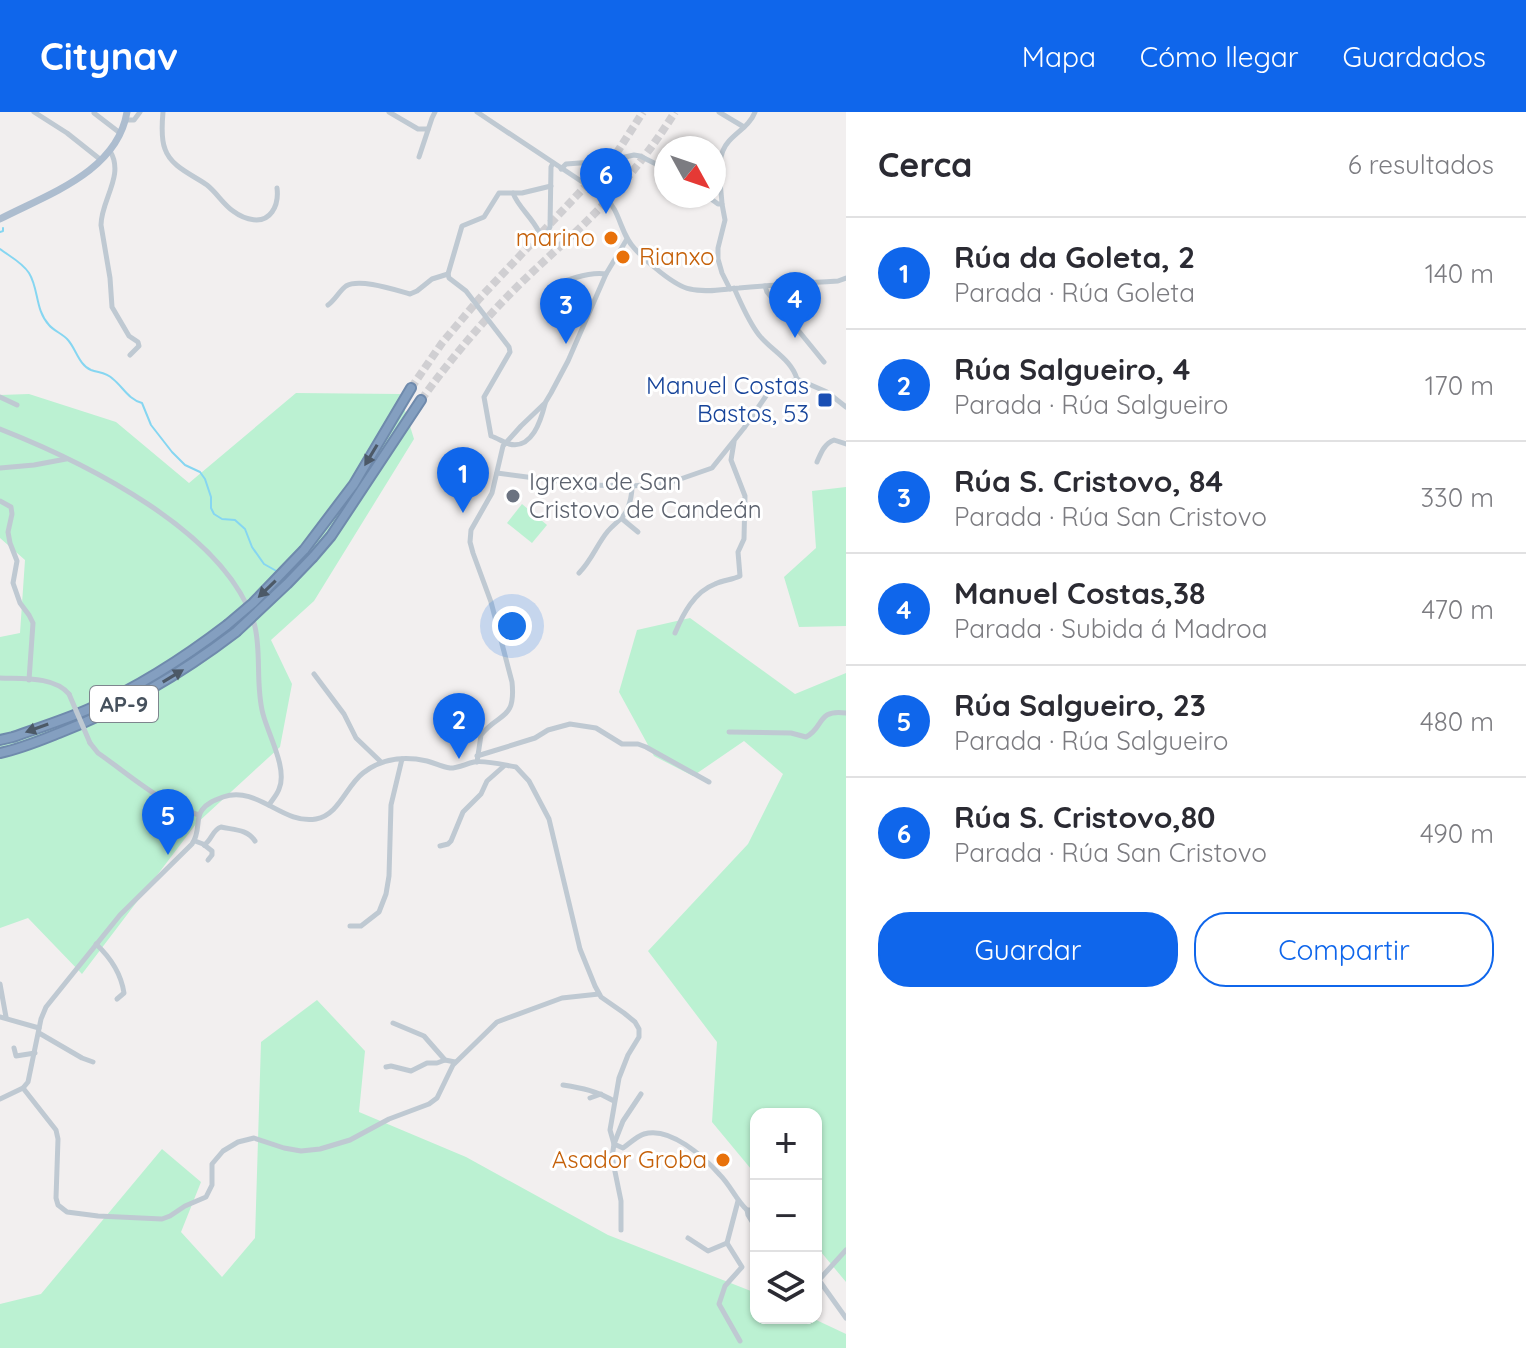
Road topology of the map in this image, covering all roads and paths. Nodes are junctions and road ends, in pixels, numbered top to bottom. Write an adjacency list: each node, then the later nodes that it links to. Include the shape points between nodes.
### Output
1 (34, 112): 18 (street)
2 (140, 112): 11 (street, via 134,120)
3 (163, 112): 23 (street, via 163,144 171,160 233,211 262,220 275,208)
4 (389, 112): 13 (street)
5 (435, 112): 13 (street)
6 (477, 112): 10 (street)
7 (719, 112): 12 (street)
8 (755, 112): 12 (street)
9 (94, 113): 14 (street)
10 (484, 114): 19 (street)
11 (126, 116): 14 (main road)
12 (744, 127): 15 (street)
13 (428, 129): 17 (street)
14 (121, 133): 16 (main road)
15 (726, 144)
16 (110, 151): 18 (main road); 37 (street, via 114,172 101,225 112,307 139,346)
17 (419, 157)
18 (101, 161): 26 (main road, via 76,180)
19 (553, 163): 21 (street); 22 (street)
20 (654, 163): 21 (street, via 634,155)
21 (561, 169): 29 (street, via 609,201)
22 (551, 186): 24 (street); 27 (street)
23 (277, 188)
24 (513, 193): 28 (street); 30 (street, via 499,193 484,217 462,226)
25 (723, 208): 34 (street, via 718,259)
26 (0, 219)
27 (548, 231)
28 (539, 232)
29 (627, 239): 31 (street); 34 (street, via 685,288)
30 (448, 274): 36 (street, via 410,294 349,285); 48 (street, via 509,347 484,397 491,436)
31 (606, 274): 35 (street, via 558,282); 43 (street)
32 (846, 278): 33 (street)
33 (765, 286): 34 (street); 38 (street)
34 (732, 289): 39 (street, via 755,329 790,364)
35 (547, 290)
36 (328, 305)
37 (130, 355)
38 (824, 362)
39 (797, 379): 45 (street); 47 (street, via 769,393)
40 (411, 388): 65 (highway, AP-9, one-way to 65, bridge, via 354,484 304,550 227,625 135,687)
41 (0, 397): 44 (street)
42 (421, 400): 66 (highway, AP-9, one-way to 42, bridge, via 91,720 146,693 236,632 331,536)
43 (545, 403): 48 (street); 48 (street, via 531,436 521,444)
44 (17, 405)
45 (846, 407)
46 (0, 429): 50 (street)
47 (734, 441): 54 (street, via 707,471 669,483); 59 (street, via 731,460 745,496 740,576 700,593)
48 (506, 443): 53 (street)
49 (846, 444): 51 (street, via 830,442)
50 (66, 459): 52 (street); 72 (street, via 165,515 214,560 242,599 253,622 263,714 281,778)
51 (817, 462)
52 (0, 468)
53 (497, 473): 54 (street); 68 (street, via 470,542 514,695 508,713 481,735)
54 (632, 486): 56 (street)
55 (0, 501): 62 (street, via 11,507 8,532 17,561 13,583 33,623)
56 (621, 518): 57 (street); 58 (street)
57 (638, 532)
58 (579, 573)
59 (675, 633)
60 (314, 674): 69 (street, via 356,738)
61 (0, 678): 62 (street)
62 (29, 680): 73 (street, bridge, via 63,687 98,753 164,800)
63 (846, 713): 64 (street, via 826,714 806,737)
64 (729, 732)
65 (0, 740)
66 (0, 753)
67 (402, 759): 68 (street, via 451,768); 69 (street); 79 (street, via 391,805 383,904 361,926)
68 (477, 759): 70 (street); 71 (street, via 560,726 582,725 622,744 646,747)
69 (381, 762): 72 (street, via 356,779 331,812 320,818 294,817)
70 (504, 765): 77 (street, via 463,812 448,844); 82 (street, via 516,767 529,781 549,819 580,949)
71 (709, 782)
72 (269, 805): 73 (street, via 229,795 208,804)
73 (199, 815): 74 (street)
74 (195, 841): 76 (street); 80 (street)
75 (255, 841): 76 (street, via 242,831 221,827)
76 (204, 845): 78 (street, via 212,851)
77 (440, 846)
78 (208, 860)
79 (350, 926)
80 (96, 944): 83 (street, via 116,968 124,993); 86 (street, via 46,1007)
81 (0, 984): 84 (street)
82 (599, 994): 91 (street, via 562,998 497,1022); 99 (street, via 639,1029)
83 (117, 999)
84 (3, 1017): 86 (street)
85 (393, 1023): 89 (street, via 424,1036)
86 (39, 1030): 88 (street); 90 (street)
87 (14, 1048): 88 (street, via 16,1056)
88 (35, 1053): 94 (street)
89 (445, 1060): 91 (street); 92 (street, via 415,1071)
90 (93, 1062)
91 (456, 1062): 94 (street, via 429,1104 350,1140 301,1151 254,1138 238,1142 212,1164 206,1197 162,1219 62,1209 56,1198 56,1130)
92 (386, 1067)
93 (563, 1085): 95 (street)
94 (23, 1088): 98 (street)
95 (602, 1094): 97 (street); 99 (street)
96 (641, 1094): 100 (street)
97 (590, 1098)
98 (0, 1099)
99 (614, 1101): 100 (street)
100 (614, 1144): 101 (street, via 623,1148 644,1134 667,1134 720,1174); 104 (street)
101 (738, 1201): 102 (street); 106 (street)
102 (747, 1210): 103 (street)
103 (750, 1218)
104 (621, 1230)
105 (688, 1238): 106 (street, via 708,1251)
106 (727, 1243): 111 (street, via 742,1267 725,1286 719,1304)
107 (846, 1250): 108 (street)
108 (822, 1274)
109 (822, 1286): 110 (street)
110 (846, 1318)
111 (740, 1341)

